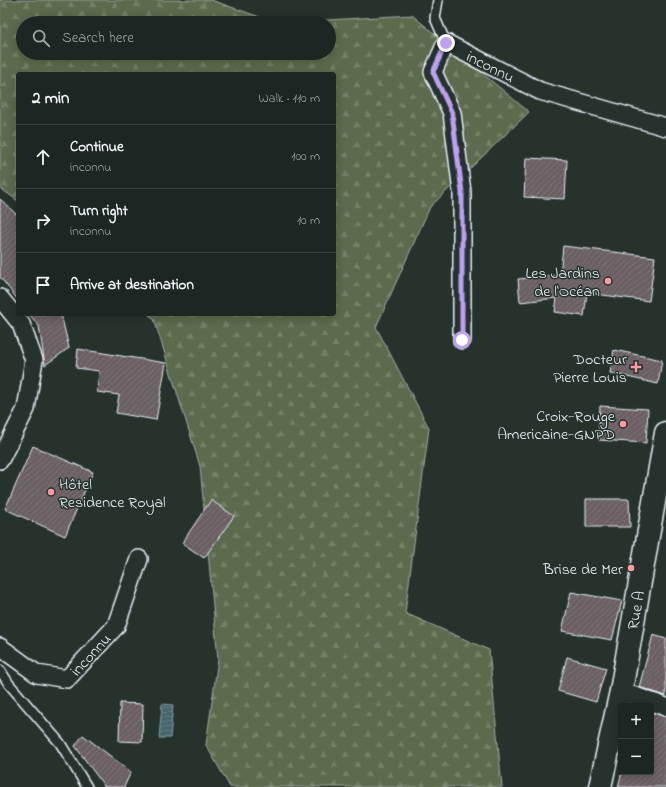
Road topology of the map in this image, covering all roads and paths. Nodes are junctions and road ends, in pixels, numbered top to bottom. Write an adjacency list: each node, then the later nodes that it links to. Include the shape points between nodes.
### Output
1 (438, 0): 2 (lane, via 435,18)
2 (446, 43): 3 (street, inconnu, via 540,91); 5 (street, via 433,72 452,113 462,192)
3 (666, 127)
4 (0, 298): 7 (street, via 20,324 34,360 26,409)
5 (462, 340)
6 (666, 433): 11 (street, Rue A)
7 (0, 460)
8 (139, 559): 9 (street, inconnu, via 116,626 67,679 37,674)
9 (0, 647)
10 (0, 670): 13 (lane, via 60,743)
11 (621, 691): 12 (street); 14 (street, Rue A)
12 (666, 707)
13 (87, 787)
14 (600, 787)

